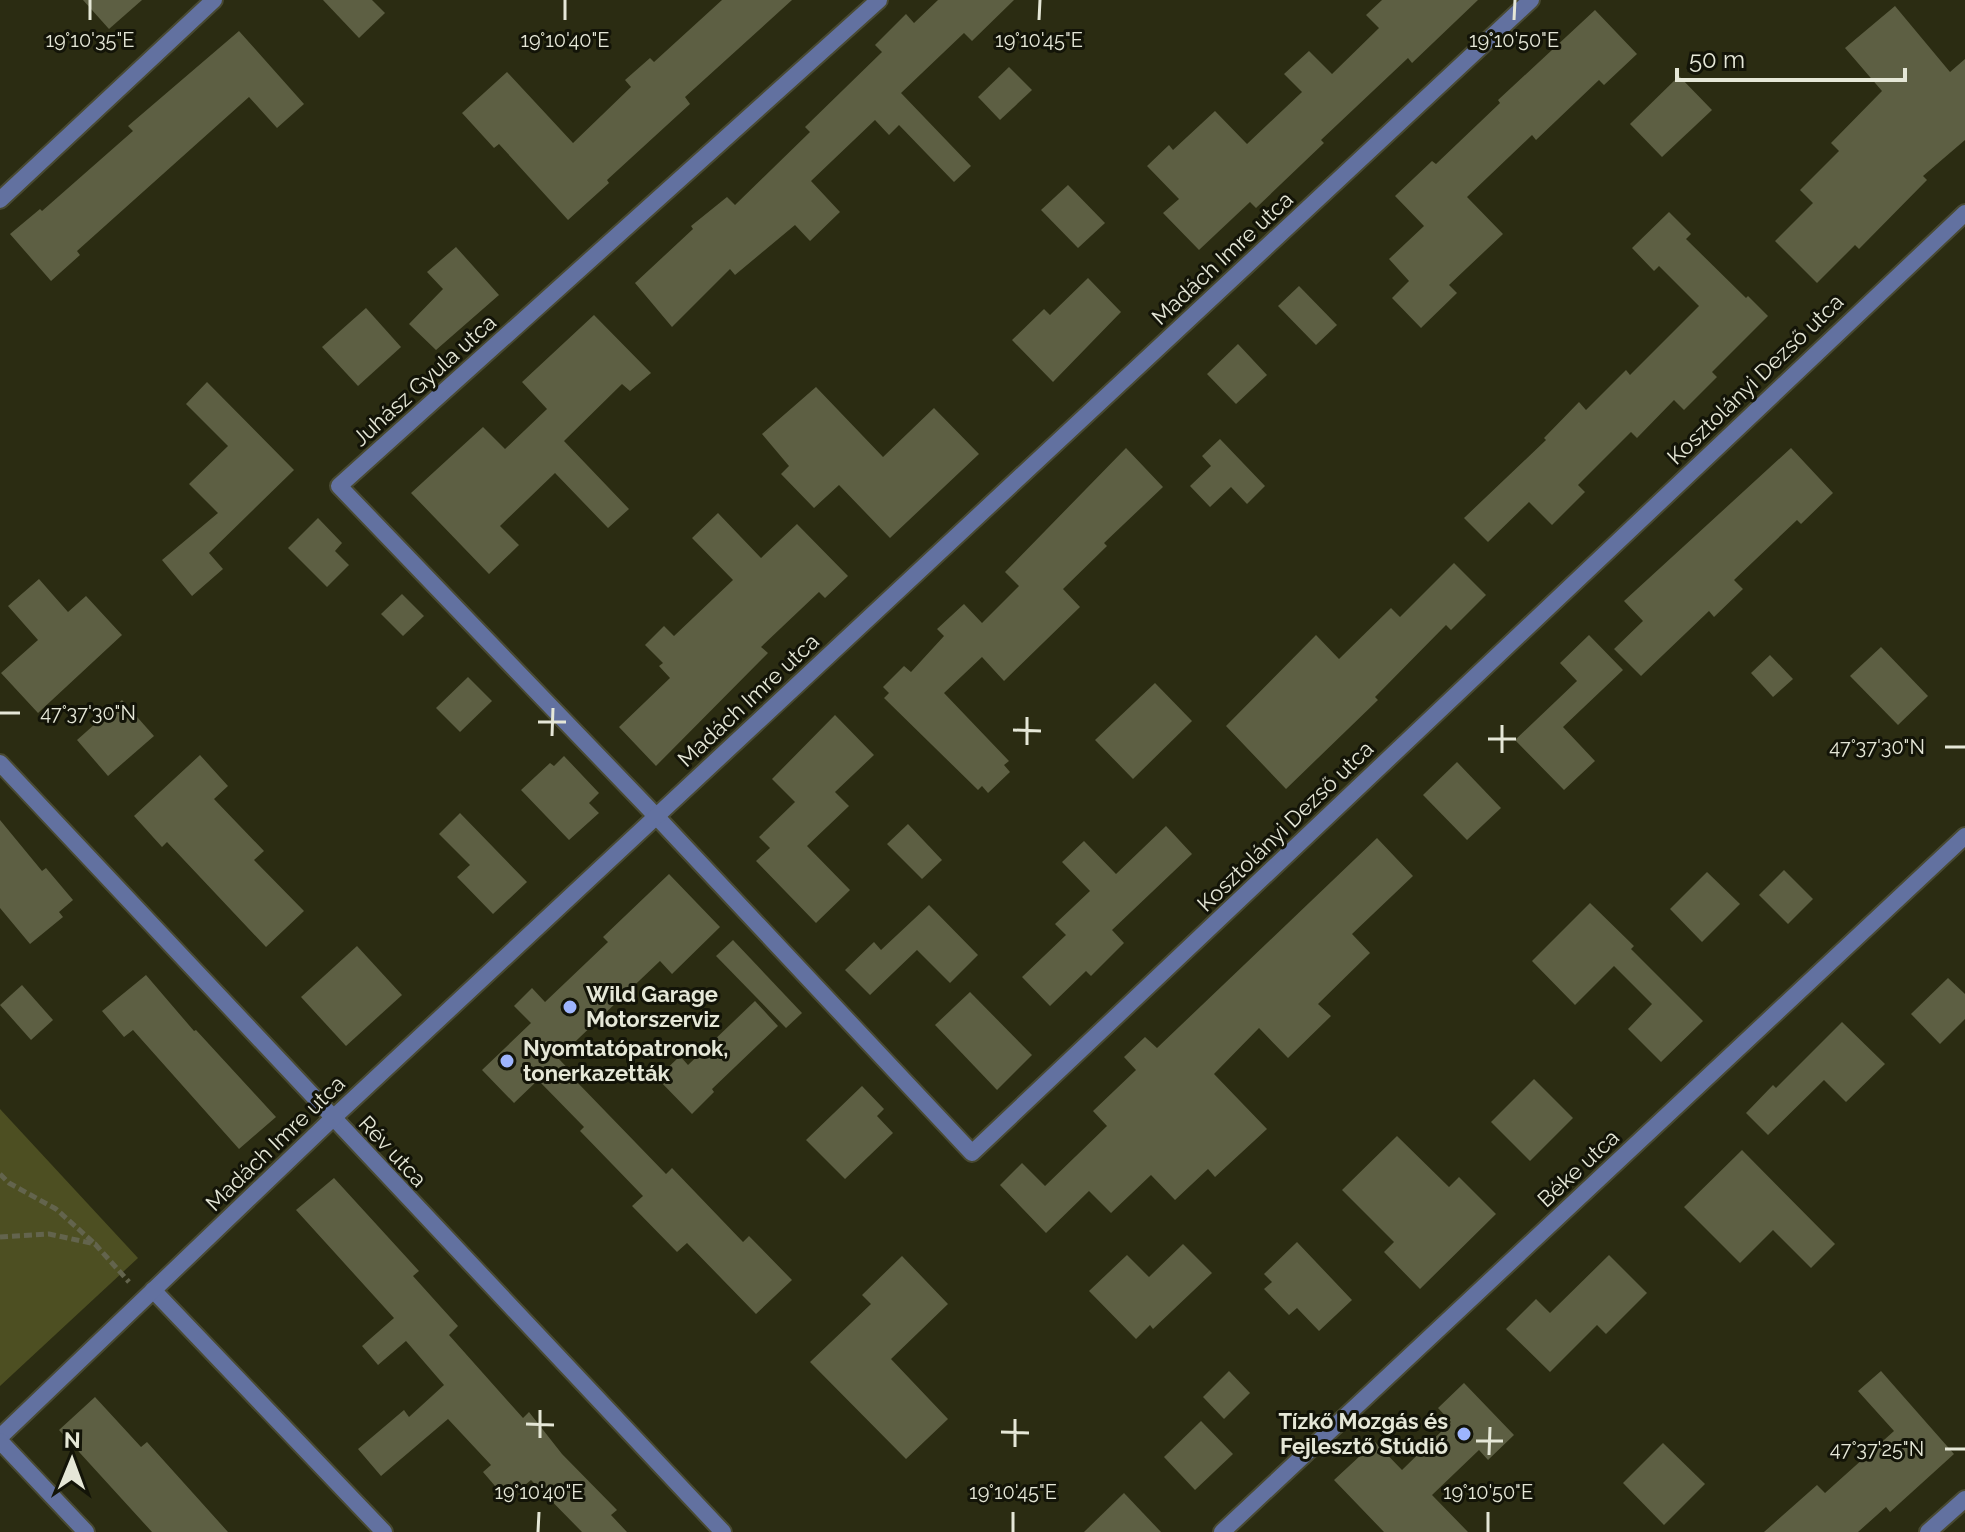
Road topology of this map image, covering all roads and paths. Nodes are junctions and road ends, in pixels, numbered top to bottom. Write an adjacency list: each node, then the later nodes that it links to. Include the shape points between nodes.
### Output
1 (214, 0): 4 (street)
2 (879, 0): 7 (street, Juhász Gyula utca, via 339,486)
3 (1531, 0): 7 (street, Madách Imre utca)
4 (0, 200)
5 (1965, 213): 7 (street, Kosztolányi Dezső utca, via 972,1153)
6 (0, 763): 9 (street, Rév utca)
7 (656, 816): 9 (street, Madách Imre utca)
8 (1965, 836): 19 (street, Béke utca)
9 (332, 1119): 13 (street, Madách Imre utca); 18 (street, Rév utca)
10 (0, 1174): 12 (path, via 56,1209)
11 (0, 1237): 12 (path, via 49,1234)
12 (95, 1244): 13 (path)
13 (149, 1295): 14 (street, Madách Imre utca); 17 (street)
14 (0, 1439): 16 (street)
15 (1965, 1499): 20 (street)
16 (86, 1532)
17 (384, 1532)
18 (723, 1532)
19 (1222, 1532)
20 (1928, 1532)

